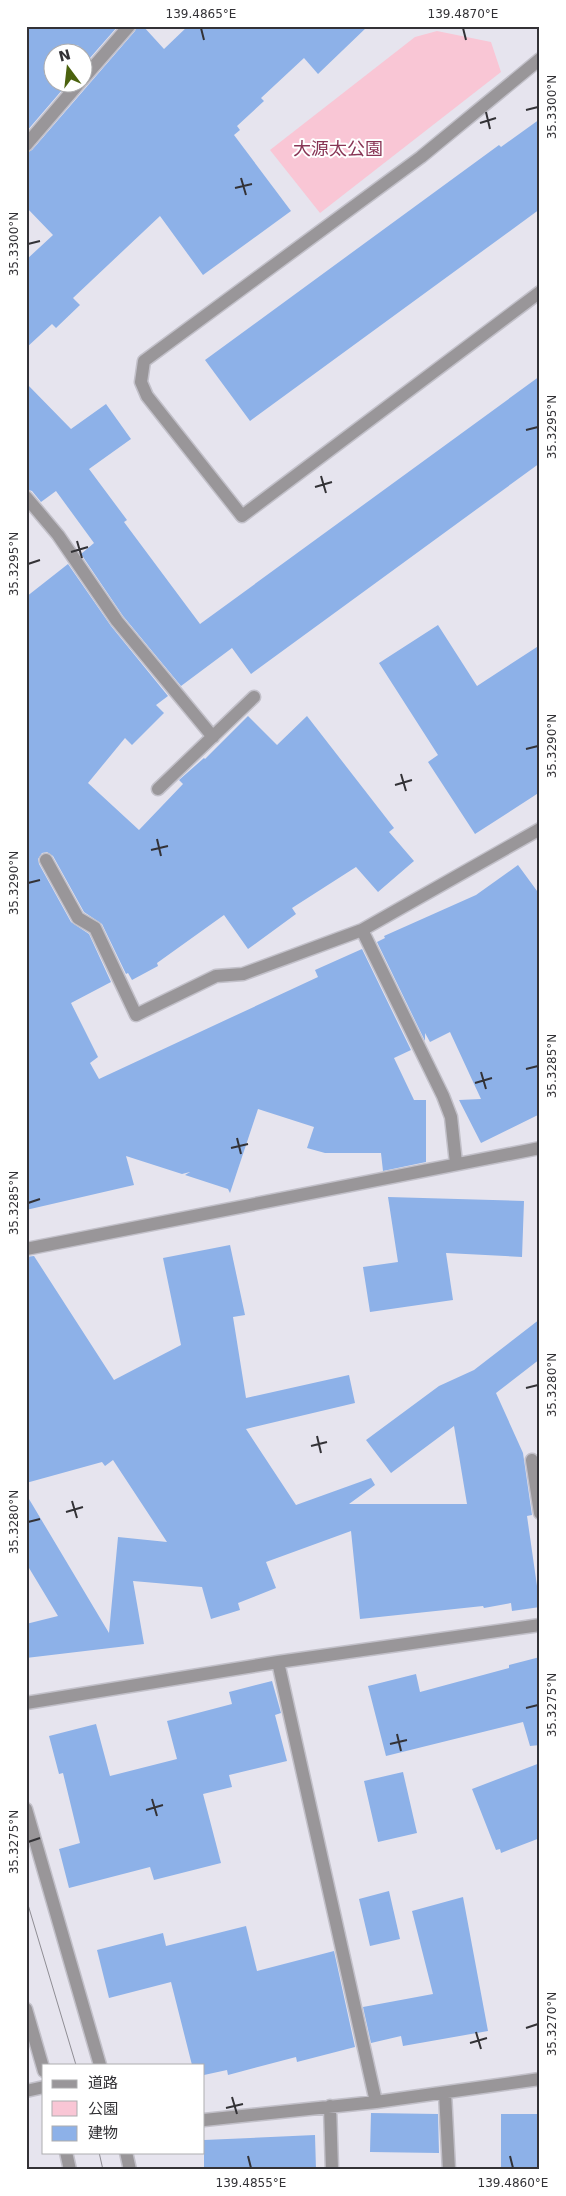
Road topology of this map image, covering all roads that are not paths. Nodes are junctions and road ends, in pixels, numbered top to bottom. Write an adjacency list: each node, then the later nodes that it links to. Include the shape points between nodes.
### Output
1 (129, 26): 3 (street)
2 (540, 59): 6 (street, via 421,157 144,361 141,382 147,396 242,516)
3 (92, 69)
4 (72, 92): 5 (street)
5 (26, 145)
6 (540, 292)
7 (26, 497): 9 (street, via 58,535 117,621)
8 (254, 697): 9 (street)
9 (213, 737): 10 (street)
10 (158, 789)
11 (540, 829): 13 (street)
12 (46, 860): 13 (street, via 78,918 95,928 136,1015 216,976 243,974)
13 (362, 930): 15 (street, via 443,1096 451,1117)
14 (540, 1148): 15 (street)
15 (456, 1163): 16 (street)
16 (26, 1249)
17 (532, 1460): 18 (street)
18 (540, 1513)
19 (540, 1624): 20 (street)
20 (278, 1662): 21 (street); 30 (street)
21 (26, 1703)
22 (26, 1809): 25 (street)
23 (26, 2009): 24 (street)
24 (42, 2064)
25 (100, 2064)
26 (540, 2079): 29 (street)
27 (42, 2087): 28 (street)
28 (26, 2091)
29 (445, 2093): 30 (street); 38 (street)
30 (376, 2102): 31 (street)
31 (330, 2106): 32 (street); 37 (street)
32 (205, 2120)
33 (66, 2154): 35 (street)
34 (126, 2154): 36 (street)
35 (70, 2170)
36 (130, 2170)
37 (332, 2170)
38 (449, 2170)

